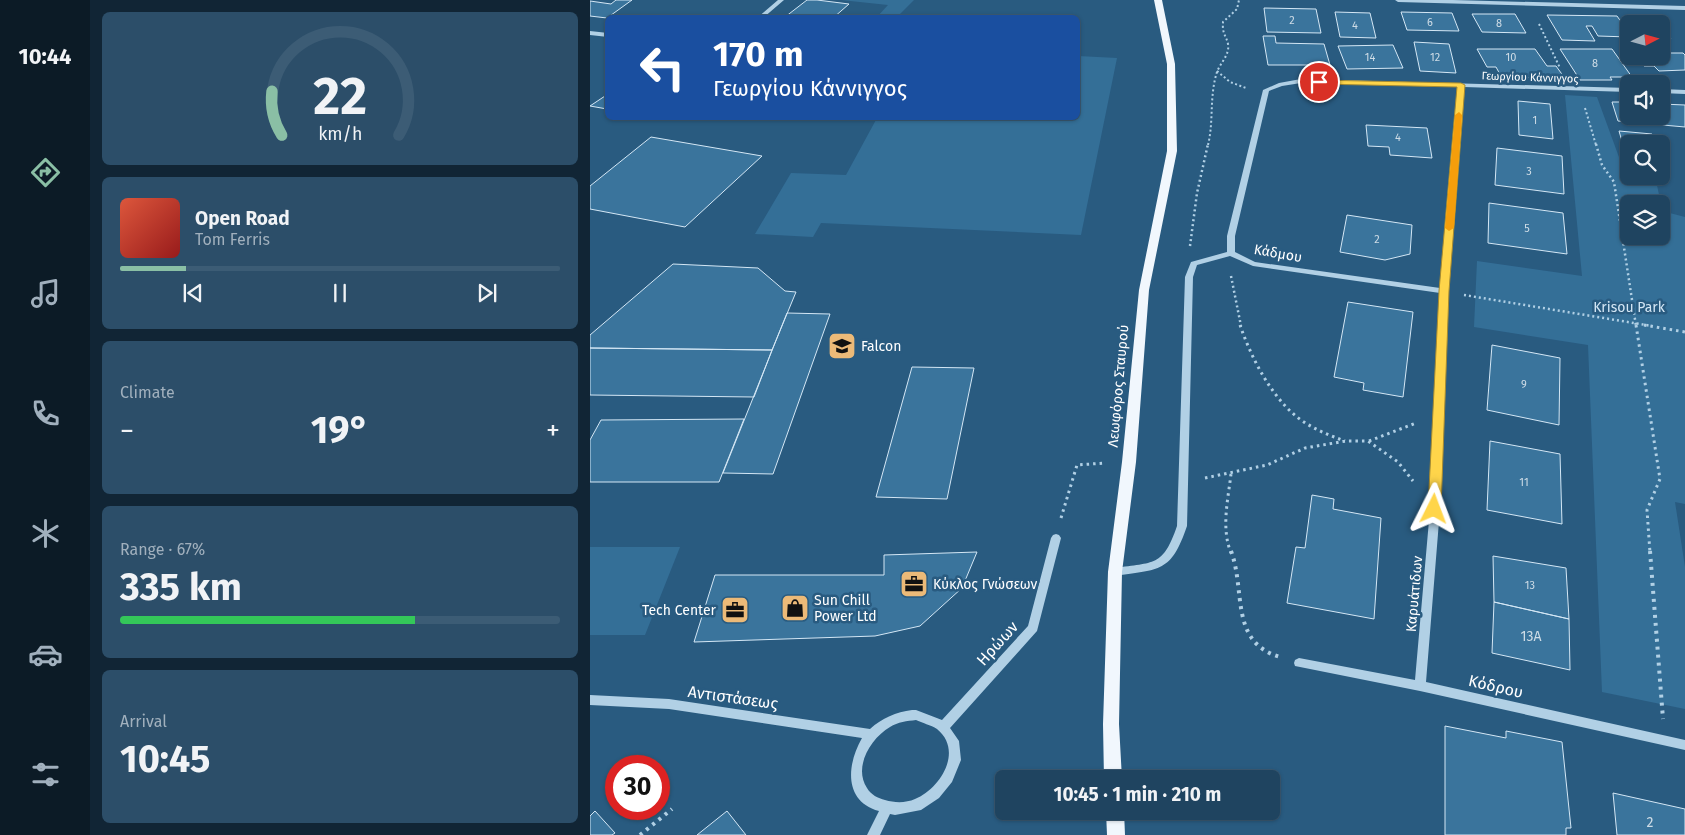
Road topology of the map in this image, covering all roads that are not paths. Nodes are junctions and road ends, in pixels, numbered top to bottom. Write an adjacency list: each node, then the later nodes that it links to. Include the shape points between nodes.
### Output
1 (782, 0): 6 (street)
2 (1158, 0): 16 (main road, Λεωφόρος Σταυρού, via 1171,64 1172,151 1144,290 1129,462)
3 (1398, 0): 4 (street)
4 (1577, 2): 5 (street)
5 (1685, 8)
6 (762, 15)
7 (590, 34): 8 (street)
8 (605, 35)
9 (1461, 85): 10 (street, Γεωργίου Κάννιγγος); 13 (street, Γεωργίου Κάννιγγος, via 1301,81 1266,90 1231,236); 14 (street, Καρυάτιδων)
10 (1620, 90)
11 (1670, 91): 12 (street)
12 (1685, 92)
13 (1231, 254): 14 (street, Κάδμου, via 1253,264); 16 (street, via 1194,264 1189,277 1182,526 1176,548 1164,562)
14 (1444, 291): 18 (street, Καρυάτιδων, via 1434,509)
15 (1056, 538): 20 (street, Ηρώων, via 1033,628)
16 (1115, 572): 23 (main road, Λεωφόρος Σταυρού)
17 (1300, 663): 18 (street, Κόδρου)
18 (1420, 686): 22 (street, Κόδρου)
19 (590, 700): 21 (street, Αντιστάσεως, via 669,704)
20 (944, 726): 21 (street, via 931,718 916,715 899,717); 24 (street, via 956,752 954,768 947,782 920,805 904,809)
21 (870, 734): 24 (street, via 860,749 856,779 862,793)
22 (1685, 745)
23 (1113, 770)
24 (887, 808): 26 (street)
25 (1115, 820): 27 (main road)
26 (873, 835)
27 (1116, 835)

